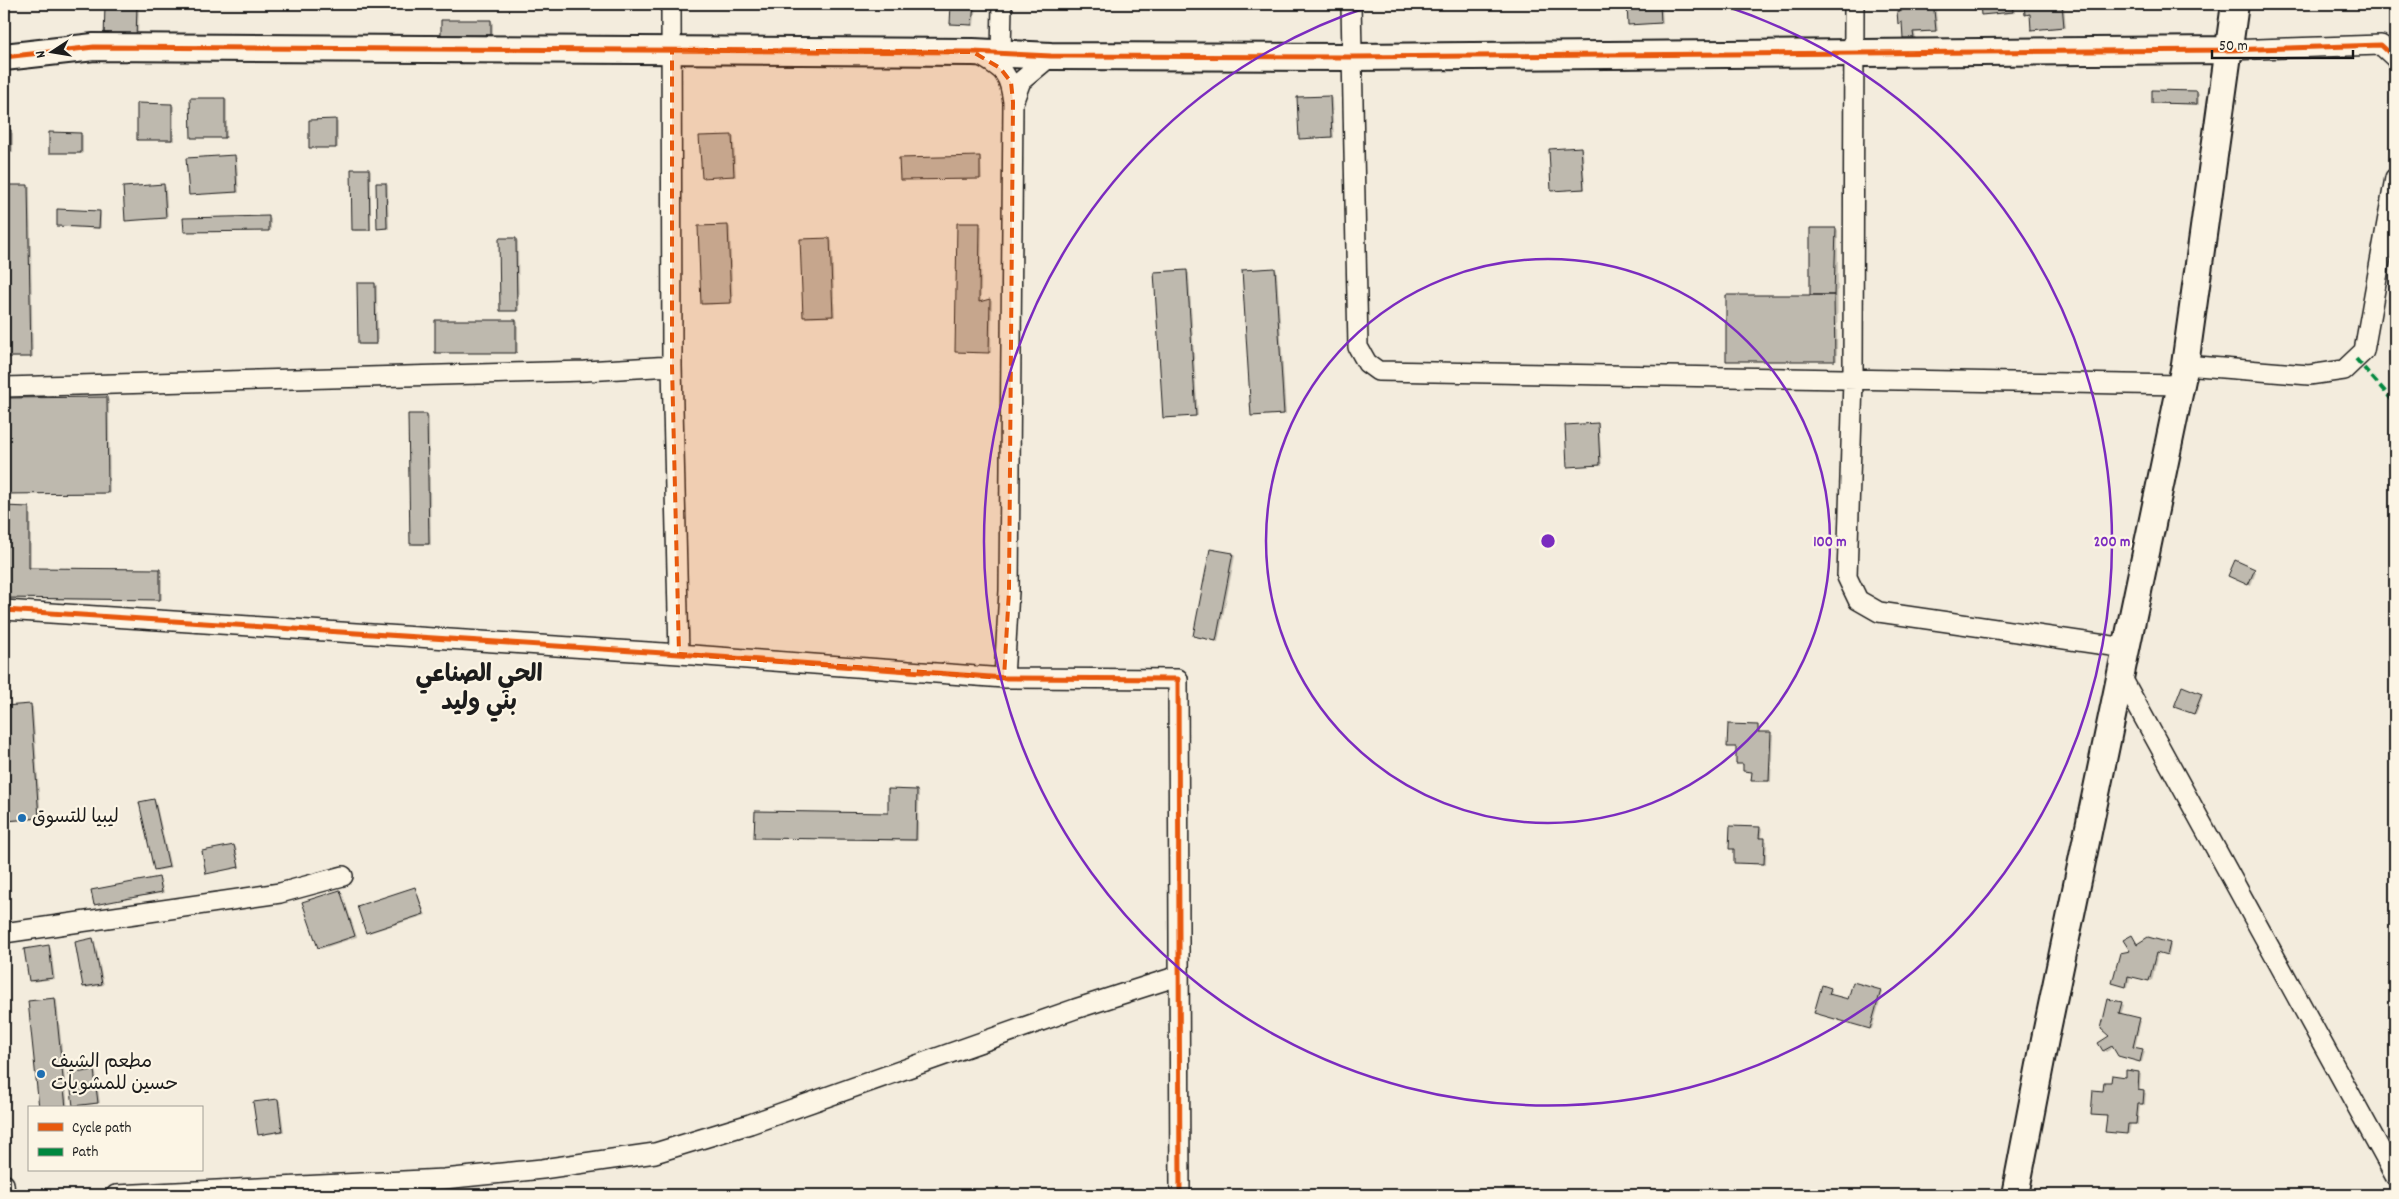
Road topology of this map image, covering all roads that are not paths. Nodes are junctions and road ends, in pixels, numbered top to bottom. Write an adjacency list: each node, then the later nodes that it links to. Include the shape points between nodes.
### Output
1 (671, 4): 6 (street)
2 (1002, 4): 10 (street)
3 (1352, 4): 13 (street)
4 (1854, 4): 9 (street)
5 (2235, 4): 7 (street)
6 (672, 50): 8 (street); 12 (street, via 94,47); 17 (street)
7 (2228, 50): 9 (street); 14 (street, via 2381,45); 18 (street)
8 (973, 52): 10 (street); 15 (street, via 1000,68 1011,82)
9 (1853, 53): 13 (street); 19 (street)
10 (1001, 54): 11 (street)
11 (1051, 56): 13 (street); 15 (street, via 1021,81)
12 (4, 57)
13 (1352, 57): 19 (street, via 1358,347 1367,363 1378,372)
14 (2395, 58)
15 (1013, 102): 25 (street, via 1009,591)
16 (2395, 178): 18 (street, via 2364,351 2344,370 2309,375)
17 (672, 366): 20 (street); 23 (street)
18 (2183, 375): 19 (street); 22 (street)
19 (1854, 380): 22 (street, via 1847,577 1858,600 1879,612)
20 (4, 387)
21 (4, 610): 23 (street)
22 (2126, 648): 24 (street)
23 (680, 654): 25 (street)
24 (2120, 676): 29 (street); 34 (street)
25 (1004, 678): 28 (street, via 1178,679)
26 (343, 876): 27 (street, via 280,893)
27 (4, 933)
28 (1178, 976): 32 (street, via 750,1124 655,1153 542,1169 444,1178); 33 (street)
29 (2395, 1176)
30 (4, 1184): 31 (street)
31 (5, 1195)
32 (116, 1195)
33 (1180, 1195)
34 (2015, 1195)

